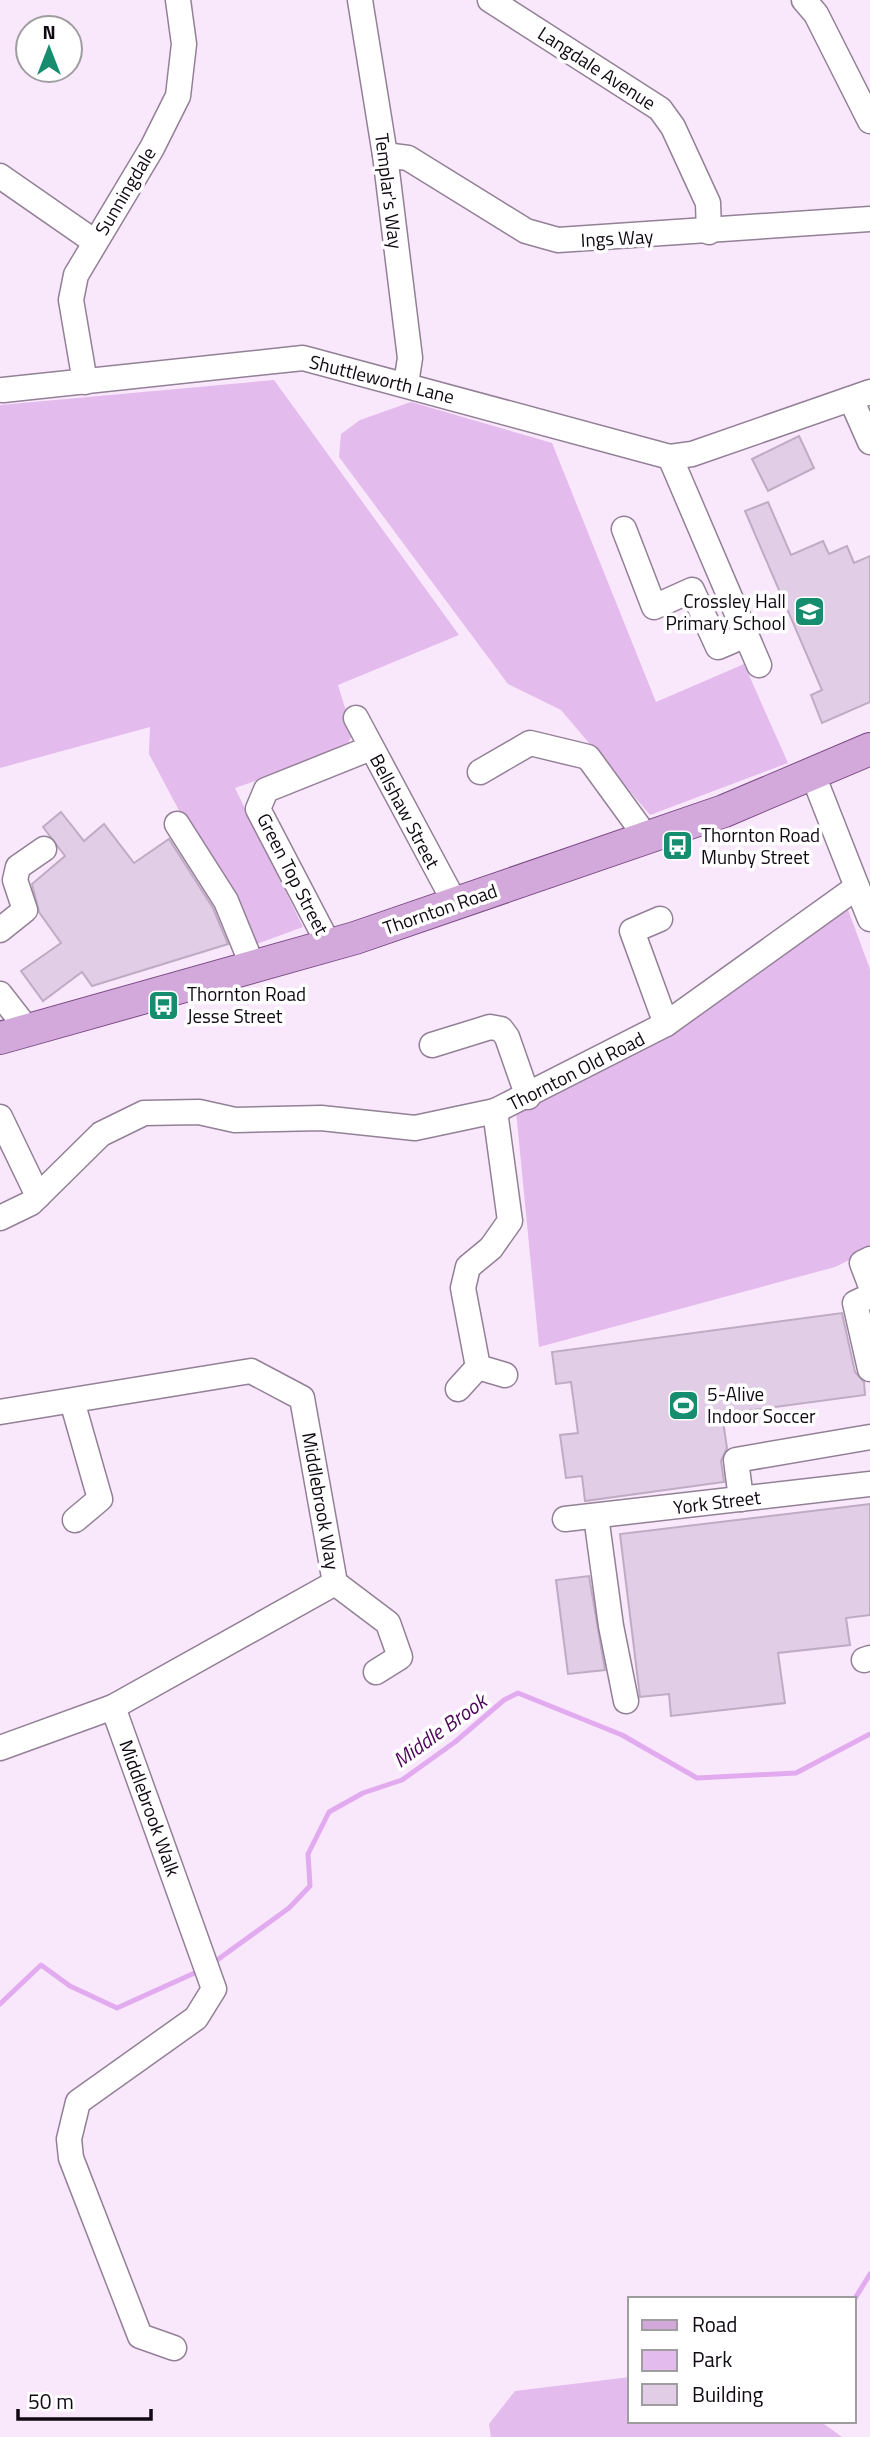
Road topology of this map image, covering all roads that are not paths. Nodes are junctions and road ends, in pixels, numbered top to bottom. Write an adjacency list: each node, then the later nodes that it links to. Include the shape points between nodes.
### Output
1 (178, 0): 10 (street, Sunningdale, via 184,44 178,96)
2 (360, 0): 6 (street, Templar's Way)
3 (491, 0): 9 (street, Langdale Avenue, via 660,109 708,202)
4 (804, 0): 5 (street, via 816,14)
5 (870, 121)
6 (386, 156): 9 (street, Ings Way, via 408,158 526,231 558,240); 12 (street, Templar's Way, via 410,358)
7 (0, 176): 10 (street)
8 (870, 219): 9 (street, Ings Way)
9 (709, 232)
10 (95, 242): 11 (street, Sunningdale, via 76,275 71,300)
11 (86, 382): 12 (street, Shuttleworth Lane, via 303,358); 13 (street, Shuttleworth Lane)
12 (406, 384): 16 (street, Shuttleworth Lane)
13 (3, 390)
14 (860, 395): 15 (street); 16 (street, Shuttleworth Lane, via 692,454)
15 (870, 442)
16 (670, 457): 18 (street)
17 (624, 530): 18 (street, via 654,607 692,590 718,647)
18 (746, 635): 19 (street)
19 (759, 666)
20 (356, 718): 21 (street, Bellshaw Street)
21 (371, 748): 29 (street, Bellshaw Street); 33 (street, Green Top Street, via 266,790 258,809)
22 (870, 749): 24 (main road, Thornton Road)
23 (480, 772): 26 (street, via 530,743 588,757)
24 (813, 775): 26 (main road, Thornton Road); 28 (street)
25 (177, 824): 34 (street, via 226,901)
26 (646, 838): 29 (main road, Thornton Road)
27 (44, 849): 32 (street, via 18,867 15,880 25,910)
28 (857, 887): 31 (street); 36 (street, Thornton Old Road)
29 (455, 904): 33 (main road, Thornton Road)
30 (660, 919): 36 (street, via 632,931)
31 (870, 919)
32 (0, 930)
33 (329, 945): 34 (main road, Thornton Road)
34 (253, 967): 37 (main road, Thornton Road)
35 (0, 994): 37 (street)
36 (666, 1024): 39 (street, Thornton Old Road)
37 (14, 1034)
38 (432, 1045): 39 (street, via 490,1027 501,1029)
39 (528, 1097): 40 (street, Thornton Old Road)
40 (495, 1111): 43 (street, Thornton Old Road, via 415,1128 321,1118 235,1120 199,1112 144,1113 101,1134); 46 (street, via 510,1221 491,1248 468,1267 463,1288)
41 (0, 1117): 42 (street)
42 (7, 1149): 43 (street)
43 (38, 1196): 44 (street, Thornton Old Road)
44 (0, 1218)
45 (870, 1296): 47 (street, via 855,1303)
46 (478, 1367): 48 (street); 49 (street)
47 (870, 1369)
48 (505, 1375)
49 (458, 1389)
50 (72, 1401): 51 (street, Middlebrook Way); 57 (street, via 100,1499); 58 (street, Middlebrook Way, via 251,1371 302,1398)
51 (0, 1412)
52 (870, 1437): 54 (street, via 736,1460)
53 (870, 1484): 54 (street, York Street)
54 (741, 1499): 55 (street, York Street)
55 (596, 1516): 56 (street, York Street); 60 (street)
56 (565, 1519)
57 (75, 1520)
58 (335, 1583): 59 (street, via 388,1623 400,1657); 61 (street, Middlebrook Way)
59 (376, 1672)
60 (626, 1701)
61 (113, 1707): 62 (street, Middlebrook Way); 63 (street, Middlebrook Walk, via 214,1989 197,2018 78,2102 69,2139 71,2158 140,2336)
62 (0, 1748)
63 (174, 2348)

